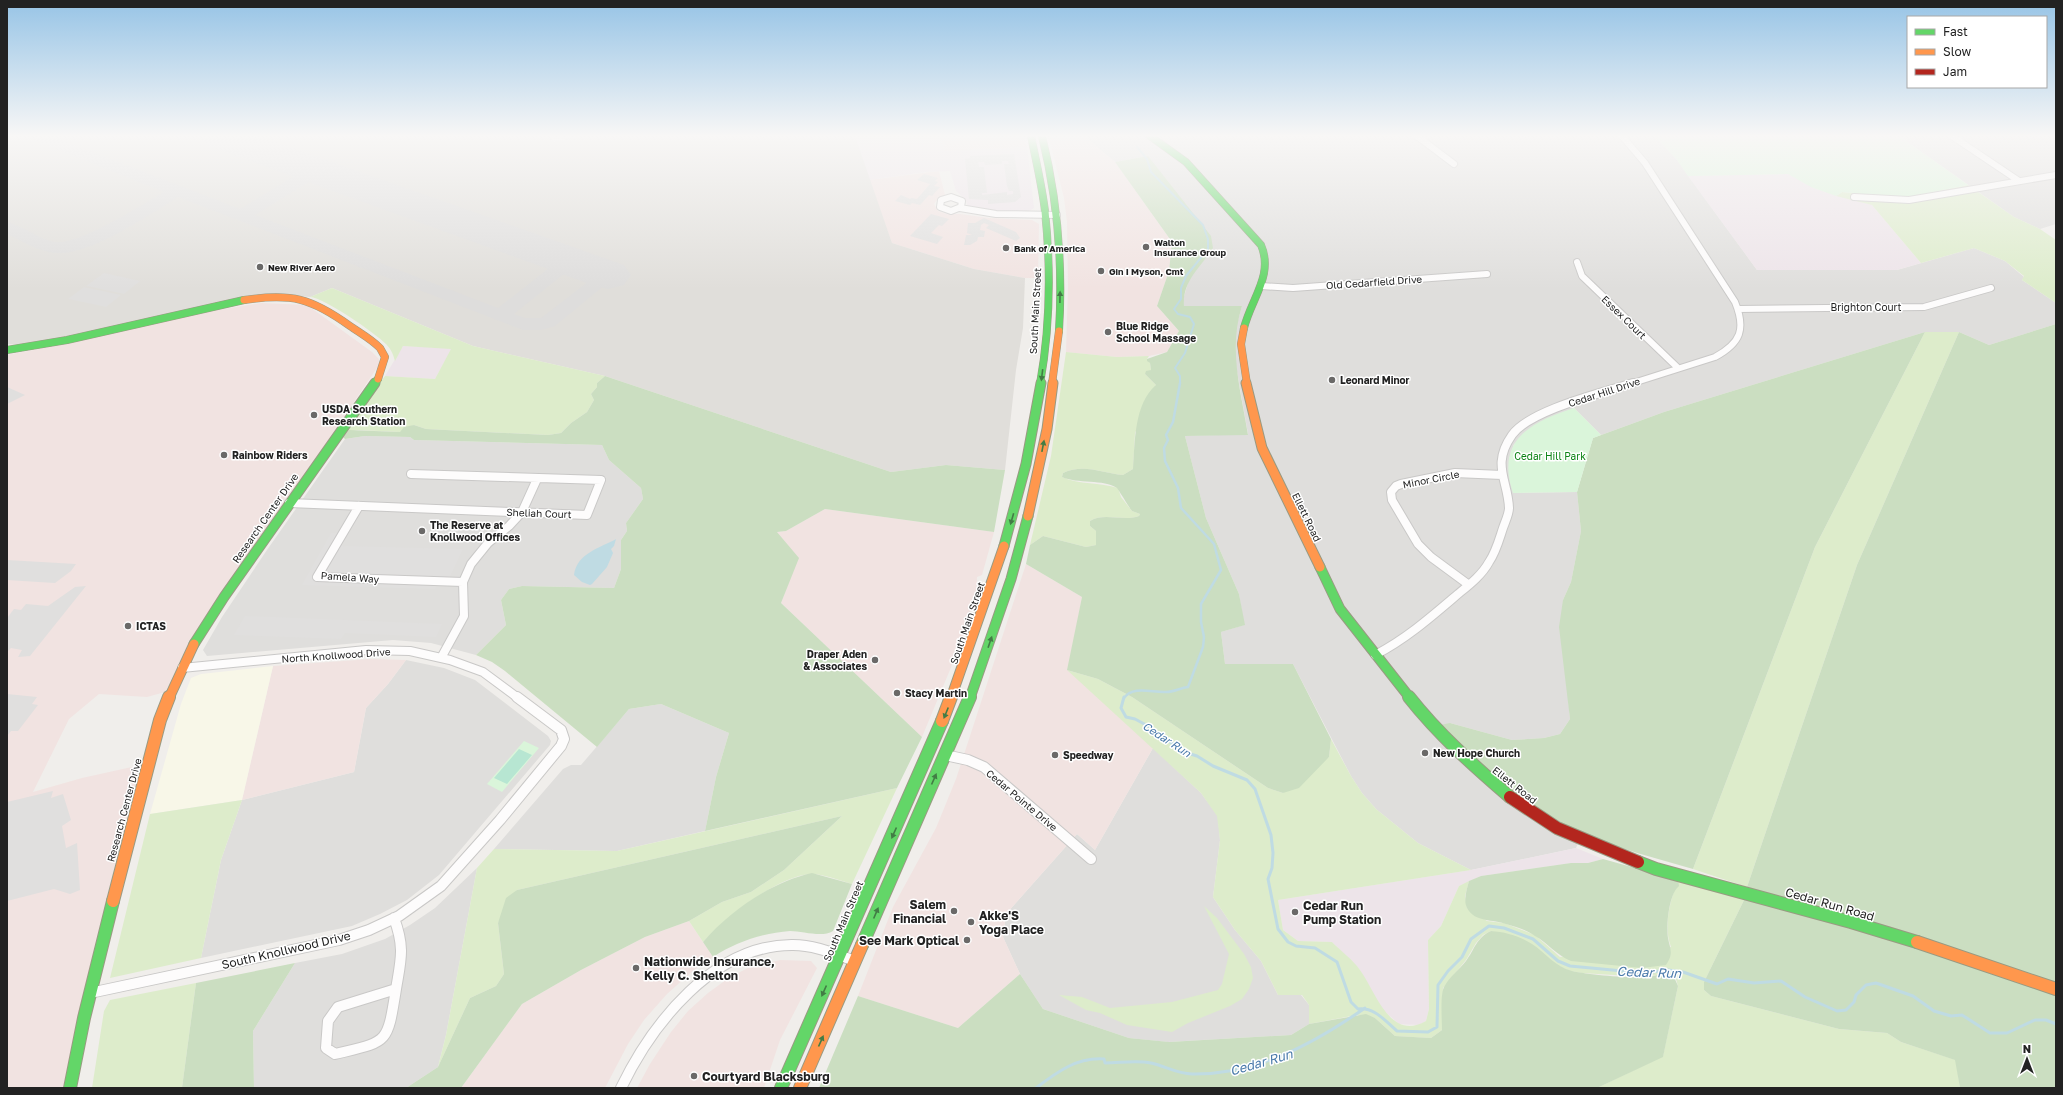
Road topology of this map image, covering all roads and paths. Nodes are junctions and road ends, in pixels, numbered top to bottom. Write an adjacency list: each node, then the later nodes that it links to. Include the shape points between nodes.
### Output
1 (1041, 187): 9 (main road, South Main Street)
2 (1052, 187): 8 (main road)
3 (1209, 187): 12 (main road, Ellett Road, via 1256,237 1262,248 1266,260)
4 (1661, 187): 14 (street, Cedar Hill Drive)
5 (1984, 187): 6 (street, via 1909,200)
6 (1854, 197)
7 (960, 208): 9 (street, via 991,214)
8 (1057, 215): 9 (street); 21 (main road, one-way to 8, via 1052,400 1058,336 1060,287)
9 (1045, 216): 20 (main road, South Main Street, one-way to 20, via 1049,294 1045,348 1034,424)
10 (1577, 262): 16 (street, Essex Court, via 1582,276)
11 (1487, 274): 12 (street, Old Cedarfield Drive, via 1293,288)
12 (1261, 286): 27 (main road, Ellett Road, via 1246,316 1241,344 1245,378 1259,438 1334,598)
13 (1991, 288): 14 (street, Brighton Court, via 1924,307)
14 (1738, 309): 16 (street, Cedar Hill Drive, via 1742,328 1732,346 1715,357)
15 (7, 350): 22 (main road, Research Center Drive, via 62,341 182,312 248,300 296,298 320,305 378,346 385,354 386,361 380,375)
16 (1678, 368): 18 (street, Cedar Hill Drive, via 1530,419 1508,442 1502,459)
17 (411, 474): 19 (street, Sheliah Court)
18 (1502, 475): 26 (street, Cedar Hill Drive, via 1509,500 1508,514 1495,552); 26 (street, Minor Circle, via 1448,474 1401,484 1391,492 1392,500 1418,544 1431,557)
19 (537, 479): 24 (street); 24 (street, Sheliah Court, via 601,480 587,515)
20 (1022, 482): 21 (main road); 35 (main road, South Main Street, one-way to 35, via 991,591 960,677)
21 (1036, 484): 31 (main road, one-way to 21, via 977,679 1006,596)
22 (289, 503): 23 (street, Sheliah Court); 29 (main road, Research Center Drive, via 207,623)
23 (359, 506): 24 (street, Sheliah Court); 25 (street, Pamela Way, via 317,577)
24 (522, 512): 25 (street, via 478,554 470,564)
25 (463, 582): 28 (street, via 464,616)
26 (1469, 584): 27 (street, Cedar Hill Drive, via 1406,638)
27 (1375, 655): 32 (main road, Ellett Road, via 1430,723 1475,768 1532,812 1557,828)
28 (441, 658): 29 (street, North Knollwood Drive, via 410,651 375,650); 30 (street, North Knollwood Drive, via 483,672)
29 (182, 668): 39 (main road, Research Center Drive, via 165,707 150,755)
30 (564, 733): 34 (street, South Knollwood Drive, via 561,746 441,886)
31 (945, 755): 33 (street, Cedar Pointe Drive, via 968,760 984,768); 36 (main road, one-way to 31)
32 (1596, 846): 38 (main road, Cedar Run Road, via 1656,869 1914,941)
33 (1091, 859)
34 (394, 918): 37 (street, via 401,936 402,950); 39 (street, South Knollwood Drive, via 339,940)
35 (840, 956): 36 (street); 41 (street, via 816,947 781,946 750,953 724,965 699,983 668,1013 637,1057); 42 (main road, South Main Street, one-way to 42)
36 (856, 961): 43 (main road, one-way to 36)
37 (396, 989): 37 (street, via 390,1027 382,1040 374,1045 343,1053 335,1054 326,1048 328,1021 338,1007)
38 (2056, 990)
39 (90, 993): 40 (main road, Research Center Drive)
40 (70, 1088)
41 (621, 1088)
42 (781, 1088)
43 (800, 1088)

